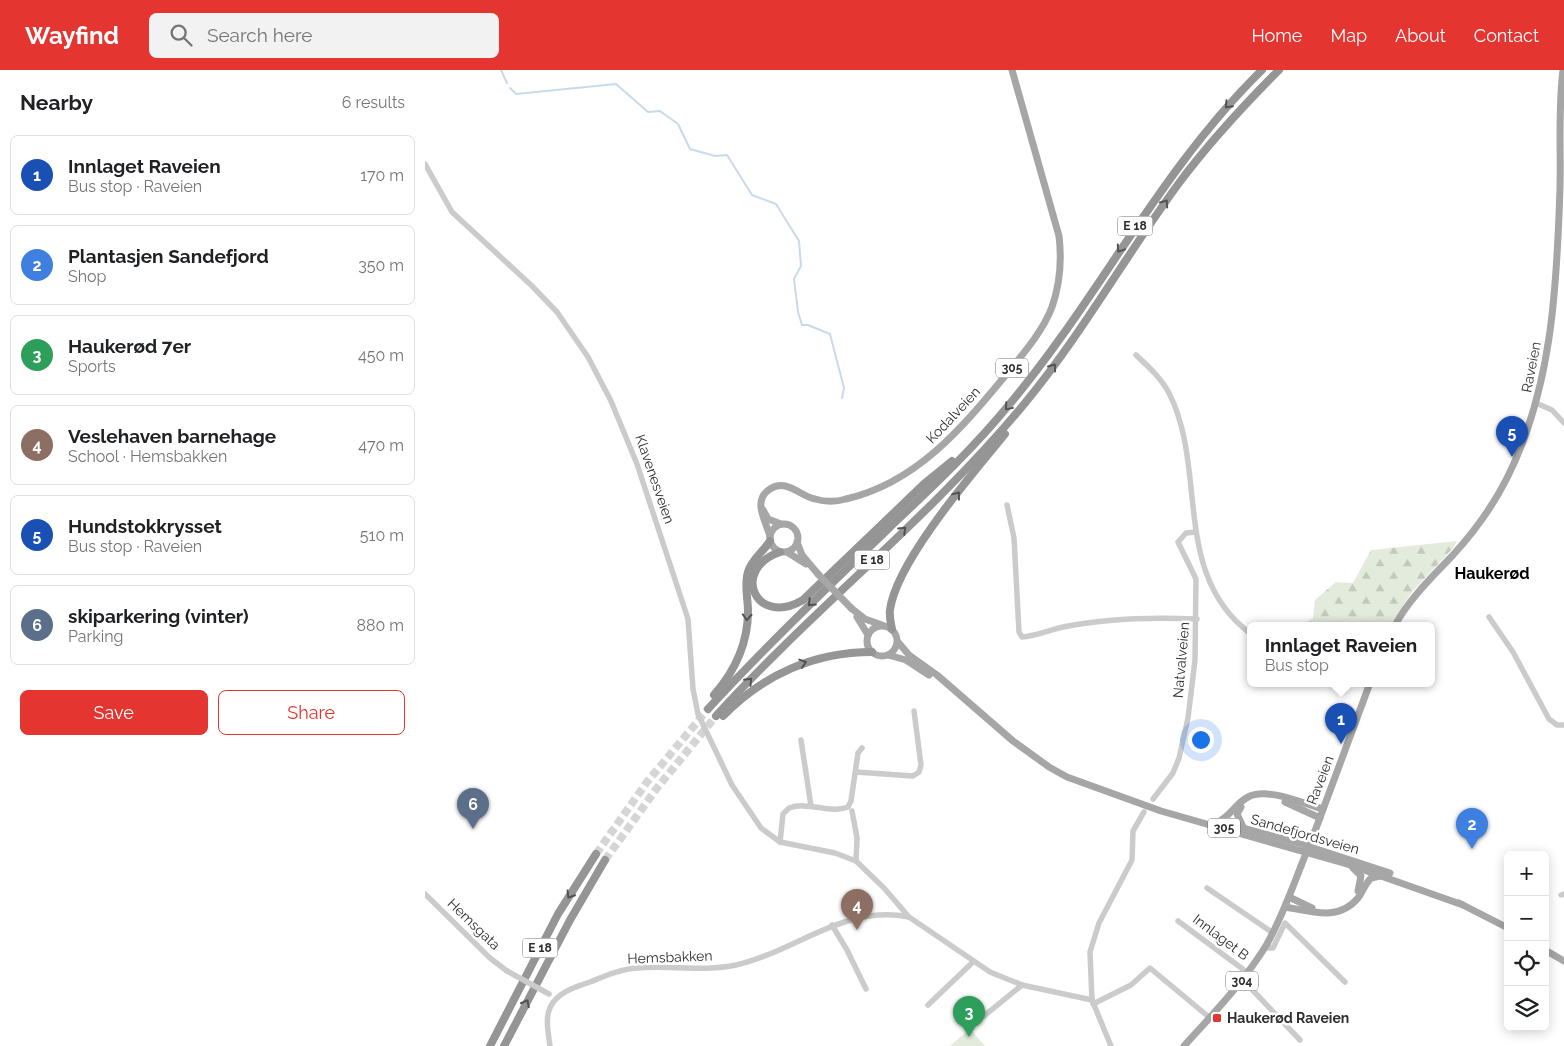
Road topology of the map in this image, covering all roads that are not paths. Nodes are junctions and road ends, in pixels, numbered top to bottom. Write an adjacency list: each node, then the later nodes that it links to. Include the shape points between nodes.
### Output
1 (1012, 70): 12 (main road, Kodalveien / 305, via 1060,246 1059,282 1043,325 1013,367 966,422 941,448 915,468 877,489 838,501 815,499 787,486 777,486 765,493)
2 (1262, 70): 9 (highway, E 18, one-way to 9, via 1215,118 1183,159 1056,345)
3 (1279, 70): 7 (highway, E 18, one-way to 3, via 1065,351 1189,170 1225,126)
4 (1563, 70): 8 (main road, Raveien, via 1554,290)
5 (425, 164): 46 (street, Klavenesveien, via 453,212 536,290 561,319 593,366 631,447 686,612 693,689 699,714 735,788 761,828)
6 (1136, 355): 14 (street, via 1164,384 1174,406)
7 (1026, 402): 24 (highway, one-way to 7, via 891,605 911,558 1024,411); 28 (highway, E 18, via 969,466 799,630 718,718 754,688 784,670 824,658)
8 (1536, 404): 10 (street, via 1552,410); 22 (main road, Raveien, via 1514,464 1491,505)
9 (995, 422): 15 (highway, E 18, via 707,707 733,669 746,631 747,574); 17 (highway, E 18, via 987,424 803,600 789,607 777,608 759,600 752,579 760,562)
10 (1564, 423)
11 (1007, 505): 21 (street, via 1014,538 1019,632 1022,637 1108,621)
12 (761, 508): 13 (main road, via 769,519); 15 (main road, via 761,517)
13 (783, 524): 15 (main road, via 774,529); 16 (main road, via 794,528)
14 (1196, 532): 21 (street, Natvalveien, via 1186,533 1178,542 1196,579); 25 (street, via 1205,572 1229,612)
15 (770, 539): 17 (main road, via 774,548)
16 (797, 542): 17 (main road, via 793,548); 18 (main road)
17 (783, 552): 18 (main road)
18 (818, 574): 19 (main road, bridge)
19 (851, 608): 23 (main road, via 865,619); 26 (main road)
20 (1489, 616): 33 (street, via 1513,652 1549,719 1557,725)
21 (1197, 619): 37 (street, Natvalveien, via 1191,696 1179,758 1173,773)
22 (1397, 622)
23 (882, 625): 24 (main road); 26 (main road, via 872,629)
24 (892, 629): 27 (main road, 305)
25 (1247, 630)
26 (868, 635): 28 (main road, via 868,646)
27 (898, 642): 29 (main road); 31 (main road, Sandefjordsveien / 305, via 909,655)
28 (872, 652): 29 (main road, 305, via 879,656)
29 (889, 655): 31 (main road, Sandefjordsveien / 305, via 906,660)
30 (1368, 687): 40 (main road, Raveien)
31 (964, 700): 38 (main road, Sandefjordsveien / 305, via 1013,742 1049,767)
32 (914, 711): 36 (street, via 921,765 919,772 913,776)
33 (1564, 725)
34 (801, 740): 39 (street)
35 (862, 748): 36 (street)
36 (855, 772): 39 (street, via 848,807)
37 (1153, 799)
38 (1135, 801): 44 (main road, Sandefjordsveien / 305); 50 (main road, Sandefjordsveien / 305)
39 (811, 806): 46 (street, via 787,809 783,814)
40 (1323, 809): 43 (main road, Raveien); 44 (main road, 305, via 1271,794 1257,794 1247,797 1229,816)
41 (852, 812): 49 (street, via 857,838)
42 (1143, 812): 72 (street, via 1133,832 1132,860 1094,937 1089,964)
43 (1319, 818): 45 (main road, 305, via 1287,803 1261,796 1239,808 1238,819); 54 (main road, Raveien, bridge)
44 (1218, 822): 45 (main road, Sandefjordsveien / 305)
45 (1244, 828): 55 (main road, Sandefjordsveien / 305, via 1431,888)
46 (780, 842): 49 (street, Klavenesveien, via 835,853)
47 (596, 854): 77 (highway, E 18, one-way to 77, via 558,914)
48 (605, 860): 78 (highway, E 18, one-way to 48)
49 (856, 861): 57 (street, Klavenesveien, via 885,888)
50 (1347, 864): 51 (main road, Sandefjordsveien / 305); 54 (main road, via 1358,872 1361,881 1359,890 1348,903 1333,910 1317,910)
51 (1385, 876): 55 (main road, Sandefjordsveien / 305); 56 (main road, via 1371,878 1358,898 1338,912 1321,914)
52 (1207, 888): 61 (street)
53 (425, 894): 71 (street, Hemsgata, bridge, via 490,958)
54 (1289, 897): 56 (main road)
55 (1463, 905): 60 (main road, Sandefjordsveien / 305)
56 (1285, 907): 61 (main road, 304)
57 (909, 917): 59 (street, Hemsbakken, via 871,914); 64 (street, Klavenesveien)
58 (1179, 921): 66 (street, Innlaget B)
59 (832, 925): 70 (street); 71 (street, Hemsbakken, via 736,965 627,969 575,987)
60 (1504, 926)
61 (1273, 933): 62 (main road, 304)
62 (1264, 948): 66 (main road, 304); 68 (street, via 1273,948 1285,923)
63 (1549, 953): 65 (main road)
64 (973, 962): 69 (street, Klavenesveien); 73 (street)
65 (1564, 962)
66 (1248, 973): 67 (main road, 304)
67 (1243, 980): 75 (main road, 304); 76 (street)
68 (1345, 982)
69 (1022, 985): 72 (street, Klavenesveien); 74 (street)
70 (866, 989)
71 (556, 999): 79 (street, via 548,1017)
72 (1093, 1002): 75 (street, via 1131,985 1150,968); 80 (street)
73 (928, 1005)
74 (984, 1016)
75 (1210, 1018): 81 (main road, 304)
76 (1300, 1040)
77 (489, 1046)
78 (504, 1046)
79 (550, 1046)
80 (1111, 1046)
81 (1184, 1046)

